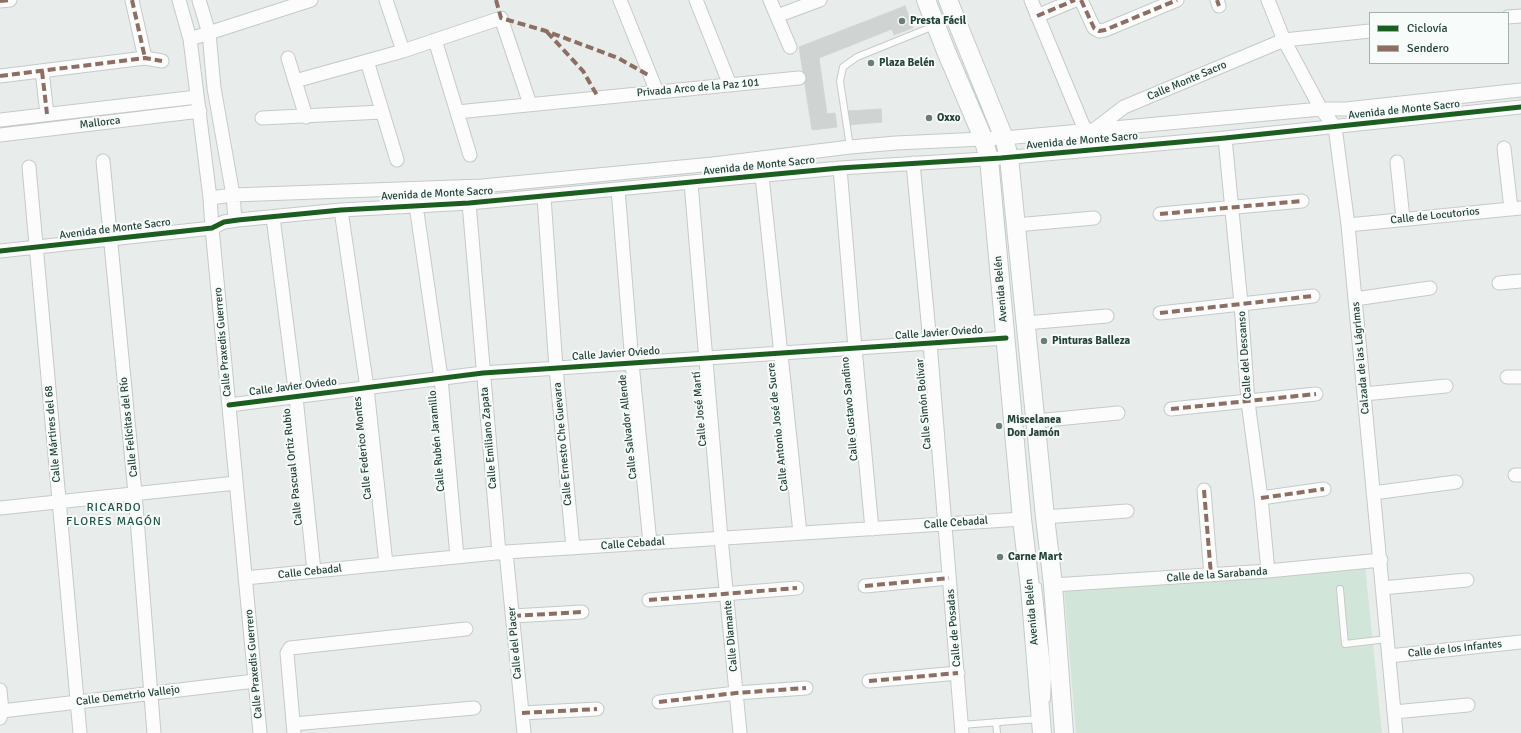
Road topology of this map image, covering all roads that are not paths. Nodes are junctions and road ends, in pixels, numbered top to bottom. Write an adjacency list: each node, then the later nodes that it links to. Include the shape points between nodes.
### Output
1 (10, 0): 18 (street)
2 (132, 0): 31 (street)
3 (179, 0): 26 (street, Calle Praxedis Guerrero)
4 (199, 0): 25 (street)
5 (311, 0): 25 (street)
6 (386, 0): 30 (street)
7 (620, 0): 41 (street)
8 (696, 0): 39 (street)
9 (770, 0): 20 (street)
10 (820, 0): 20 (street)
11 (926, 0): 19 (main road, Avenida Belén)
12 (942, 0): 19 (lane)
13 (1031, 0): 21 (street)
14 (1075, 0): 21 (street)
15 (1081, 0): 16 (street, via 1094,28 1099,31)
16 (1177, 0)
17 (1268, 0): 28 (street)
18 (0, 1)
19 (943, 13): 59 (main road, Avenida Belén); 59 (main road, Avenida Belén); 60 (lane, via 857,57 843,67 840,80)
20 (777, 16): 29 (street)
21 (1037, 16): 56 (street)
22 (1521, 16): 23 (street)
23 (1509, 17)
24 (1369, 31): 28 (street, Calle Monte Sacro)
25 (209, 32): 26 (street); 72 (street, via 214,88)
26 (190, 39): 42 (street, Calle Praxedis Guerrero)
27 (435, 40): 30 (street); 43 (street, via 501,18); 49 (street)
28 (1284, 40): 45 (street); 56 (street, Calle Monte Sacro, via 1124,107)
29 (790, 48)
30 (403, 51): 34 (street)
31 (145, 58): 33 (street); 35 (street)
32 (288, 58): 38 (street)
33 (162, 61)
34 (367, 61): 38 (street); 48 (street)
35 (42, 71): 36 (street); 50 (street)
36 (0, 76)
37 (799, 78): 39 (street, Privada Arco de la Paz 101)
38 (295, 81): 51 (street)
39 (730, 85): 41 (street, Privada Arco de la Paz 101)
40 (1521, 90): 45 (street, Avenida de Monte Sacro, via 1346,109)
41 (657, 92): 43 (street, Privada Arco de la Paz 101)
42 (197, 97): 46 (street, Mallorca); 47 (street, Calle Praxedis Guerrero)
43 (530, 104): 49 (street, Privada Arco de la Paz 101)
44 (1521, 107): 55 (street, Avenida de Monte Sacro)
45 (1321, 109): 55 (street); 56 (street, Avenida de Monte Sacro)
46 (90, 110): 50 (street, Mallorca); 54 (street)
47 (200, 112): 54 (street, Mallorca); 74 (street, Calle Praxedis Guerrero)
48 (382, 112): 51 (street); 63 (street)
49 (457, 112): 62 (street)
50 (47, 114): 53 (street, Mallorca)
51 (306, 117): 52 (street)
52 (262, 118)
53 (0, 120)
54 (92, 124): 57 (street, Mallorca)
55 (1335, 127): 58 (street, Avenida de Monte Sacro); 87 (street, Calzada de las Lágrimas)
56 (1089, 130): 59 (street, Avenida de Monte Sacro)
57 (0, 135)
58 (1225, 138): 59 (street, Avenida de Monte Sacro); 78 (street, Calle del Descanso)
59 (995, 146): 60 (street, Avenida de Monte Sacro); 66 (street, Avenida de Monte Sacro); 86 (main road, Avenida Belén); 101 (main road, Avenida Belén); 108 (lane)
60 (850, 147): 72 (street, Avenida de Monte Sacro, via 713,164 482,186)
61 (1504, 148): 79 (street)
62 (470, 155)
63 (397, 160)
64 (103, 161): 89 (street, Calle Felícitas del Río)
65 (1397, 162): 85 (street)
66 (913, 163): 68 (street, Avenida de Monte Sacro); 102 (street, Calle Simón Bolívar)
67 (29, 167): 90 (street, Calle Mártires del 68)
68 (840, 168): 69 (street, Avenida de Monte Sacro); 103 (street, Calle Gustavo Sandino)
69 (762, 176): 70 (street, Avenida de Monte Sacro); 104 (street, Calle Antonio José de Sucre)
70 (691, 183): 71 (street, Avenida de Monte Sacro); 105 (street, Calle José Martí)
71 (618, 189): 73 (street, Avenida de Monte Sacro); 106 (street, Calle Salvador Allende)
72 (233, 195): 74 (street, Avenida de Monte Sacro); 84 (street)
73 (544, 196): 76 (street, Avenida de Monte Sacro); 107 (street, Calle Ernesto Che Guevara)
74 (210, 198): 88 (street, Calle Praxedis Guerrero)
75 (1302, 201): 78 (street)
76 (469, 203): 77 (street, Avenida de Monte Sacro); 109 (street, Calle Emiliano Zapata)
77 (416, 205): 80 (street, Avenida de Monte Sacro); 112 (street, Calle Rubén Jaramillo)
78 (1232, 208): 81 (street); 97 (street, Calle del Descanso)
79 (1516, 208): 85 (street, Calle de Locutorios)
80 (341, 210): 82 (street, Avenida de Monte Sacro); 114 (street, Calle Federico Montes)
81 (1160, 214)
82 (273, 217): 84 (street, Avenida de Monte Sacro); 117 (street, Calle Pascual Ortiz Rubio)
83 (1094, 218): 86 (street)
84 (235, 220): 88 (street, Avenida de Monte Sacro)
85 (1403, 220): 87 (street, Calle de Locutorios)
86 (1016, 225): 100 (main road, Avenida Belén)
87 (1348, 225): 96 (street, Calzada de las Lágrimas)
88 (212, 228): 89 (street, Avenida de Monte Sacro); 119 (street, Calle Praxedis Guerrero)
89 (110, 239): 90 (street, Avenida de Monte Sacro); 127 (street, Calle Felícitas del Río)
90 (36, 248): 91 (street, Avenida de Monte Sacro); 130 (street, Calle Mártires del 68)
91 (0, 251)
92 (1521, 282): 93 (street)
93 (1499, 283)
94 (1430, 288): 96 (street)
95 (1313, 296): 97 (street)
96 (1355, 299): 116 (street, Calzada de las Lágrimas)
97 (1241, 304): 98 (street); 118 (street, Calle del Descanso)
98 (1160, 313)
99 (1107, 316): 100 (street)
100 (1026, 323): 122 (main road, Avenida Belén)
101 (1006, 338): 102 (street, Calle Javier Oviedo); 134 (main road, Avenida Belén)
102 (930, 343): 103 (street, Calle Javier Oviedo); 135 (street, Calle Simón Bolívar)
103 (855, 348): 104 (street, Calle Javier Oviedo); 136 (street, Calle Gustavo Sandino)
104 (780, 353): 105 (street, Calle Javier Oviedo); 137 (street, Calle Antonio José de Sucre)
105 (706, 358): 106 (street, Calle Javier Oviedo); 138 (street, Calle José Martí)
106 (632, 363): 107 (street, Calle Javier Oviedo); 139 (street, Calle Salvador Allende)
107 (556, 368): 109 (street, Calle Javier Oviedo); 140 (street, Calle Ernesto Che Guevara)
108 (1015, 370)
109 (483, 373): 112 (street, Calle Javier Oviedo); 141 (street, Calle Emiliano Zapata)
110 (1507, 377): 111 (street)
111 (1521, 377)
112 (441, 378): 114 (street, Calle Javier Oviedo); 142 (street, Calle Rubén Jaramillo)
113 (1446, 386): 116 (street)
114 (367, 388): 117 (street, Calle Javier Oviedo); 144 (street, Calle Federico Montes)
115 (1316, 394): 118 (street)
116 (1364, 394): 128 (street, Calzada de las Lágrimas)
117 (296, 396): 119 (street, Calle Javier Oviedo); 145 (street, Calle Pascual Ortiz Rubio)
118 (1248, 402): 120 (street); 129 (street, Calle del Descanso)
119 (229, 405): 124 (street, Calle Praxedis Guerrero)
120 (1171, 409)
121 (1118, 413): 122 (street)
122 (1036, 421): 133 (main road, Avenida Belén)
123 (1456, 482): 128 (street)
124 (236, 483): 127 (street); 148 (street, Calle Praxedis Guerrero)
125 (1324, 489): 129 (street)
126 (1204, 490): 147 (street)
127 (135, 493): 130 (street); 169 (street, Calle Felícitas del Río)
128 (1374, 493): 143 (street, Calzada de las Lágrimas)
129 (1261, 498): 146 (street, Calle del Descanso)
130 (59, 501): 131 (street); 172 (street, Calle Mártires del 68)
131 (0, 508)
132 (1127, 511): 133 (street)
133 (1045, 517): 151 (main road, Avenida Belén)
134 (1022, 519): 135 (street, Calle Cebadal); 180 (main road, Avenida Belén)
135 (944, 524): 136 (street, Calle Cebadal); 149 (street, Calle de Posadas)
136 (872, 529): 137 (street, Calle Cebadal)
137 (800, 533): 138 (street, Calle Cebadal)
138 (721, 538): 139 (street, Calle Cebadal); 156 (street, Calle Diamante)
139 (650, 543): 140 (street, Calle Cebadal)
140 (573, 548): 141 (street, Calle Cebadal)
141 (503, 553): 142 (street, Calle Cebadal); 159 (street, Calle del Placer)
142 (457, 557): 144 (street, Calle Cebadal)
143 (1381, 560): 146 (street, Calle de la Sarabanda); 154 (street, Calzada de las Lágrimas)
144 (386, 564): 145 (street, Calle Cebadal)
145 (314, 571): 148 (street, Calle Cebadal)
146 (1268, 571): 147 (street, Calle de la Sarabanda)
147 (1212, 575): 151 (street, Calle de la Sarabanda)
148 (245, 578): 165 (street, Calle Praxedis Guerrero)
149 (949, 578): 152 (street); 164 (street, Calle de Posadas)
150 (1467, 580): 154 (street)
151 (1045, 584): 171 (lane); 180 (lane, via 1042,612 1048,668); 190 (main road, Avenida Belén)
152 (865, 586)
153 (797, 588): 156 (street)
154 (1382, 588): 161 (street, Calzada de las Lágrimas)
155 (1340, 589): 161 (lane, via 1345,644)
156 (726, 593): 157 (street); 170 (street, Calle Diamante)
157 (649, 600)
158 (582, 612): 159 (street)
159 (513, 616): 178 (street, Calle del Placer)
160 (466, 629): 182 (street, via 290,648 287,653)
161 (1387, 639): 163 (street, Calzada de las Lágrimas)
162 (1521, 642): 163 (street, Calle de los Infantes)
163 (1389, 656): 177 (street, Calzada de las Lágrimas)
164 (958, 674): 166 (street); 183 (street, Calle de Posadas)
165 (255, 681): 169 (street, Calle Demetrio Vallejo); 186 (street, Calle Praxedis Guerrero)
166 (869, 681)
167 (806, 688): 170 (street)
168 (0, 690): 179 (street)
169 (152, 693): 172 (street, Calle Demetrio Vallejo); 185 (street, Calle Felícitas del Río)
170 (736, 694): 173 (street); 188 (street, Calle Diamante)
171 (1054, 695)
172 (77, 702): 179 (street, Calle Demetrio Vallejo); 184 (street, Calle Mártires del 68)
173 (659, 702)
174 (1468, 705): 177 (street)
175 (474, 708): 182 (street)
176 (597, 709): 178 (street)
177 (1394, 712): 191 (street, Calzada de las Lágrimas)
178 (522, 713): 187 (street, Calle del Placer)
179 (1, 715)
180 (1044, 718): 181 (lane)
181 (996, 722): 183 (lane); 189 (lane)
182 (294, 728)
183 (961, 729)
184 (80, 733)
185 (154, 733)
186 (260, 733)
187 (524, 733)
188 (740, 733)
189 (997, 733)
190 (1064, 733)
191 (1396, 733)

